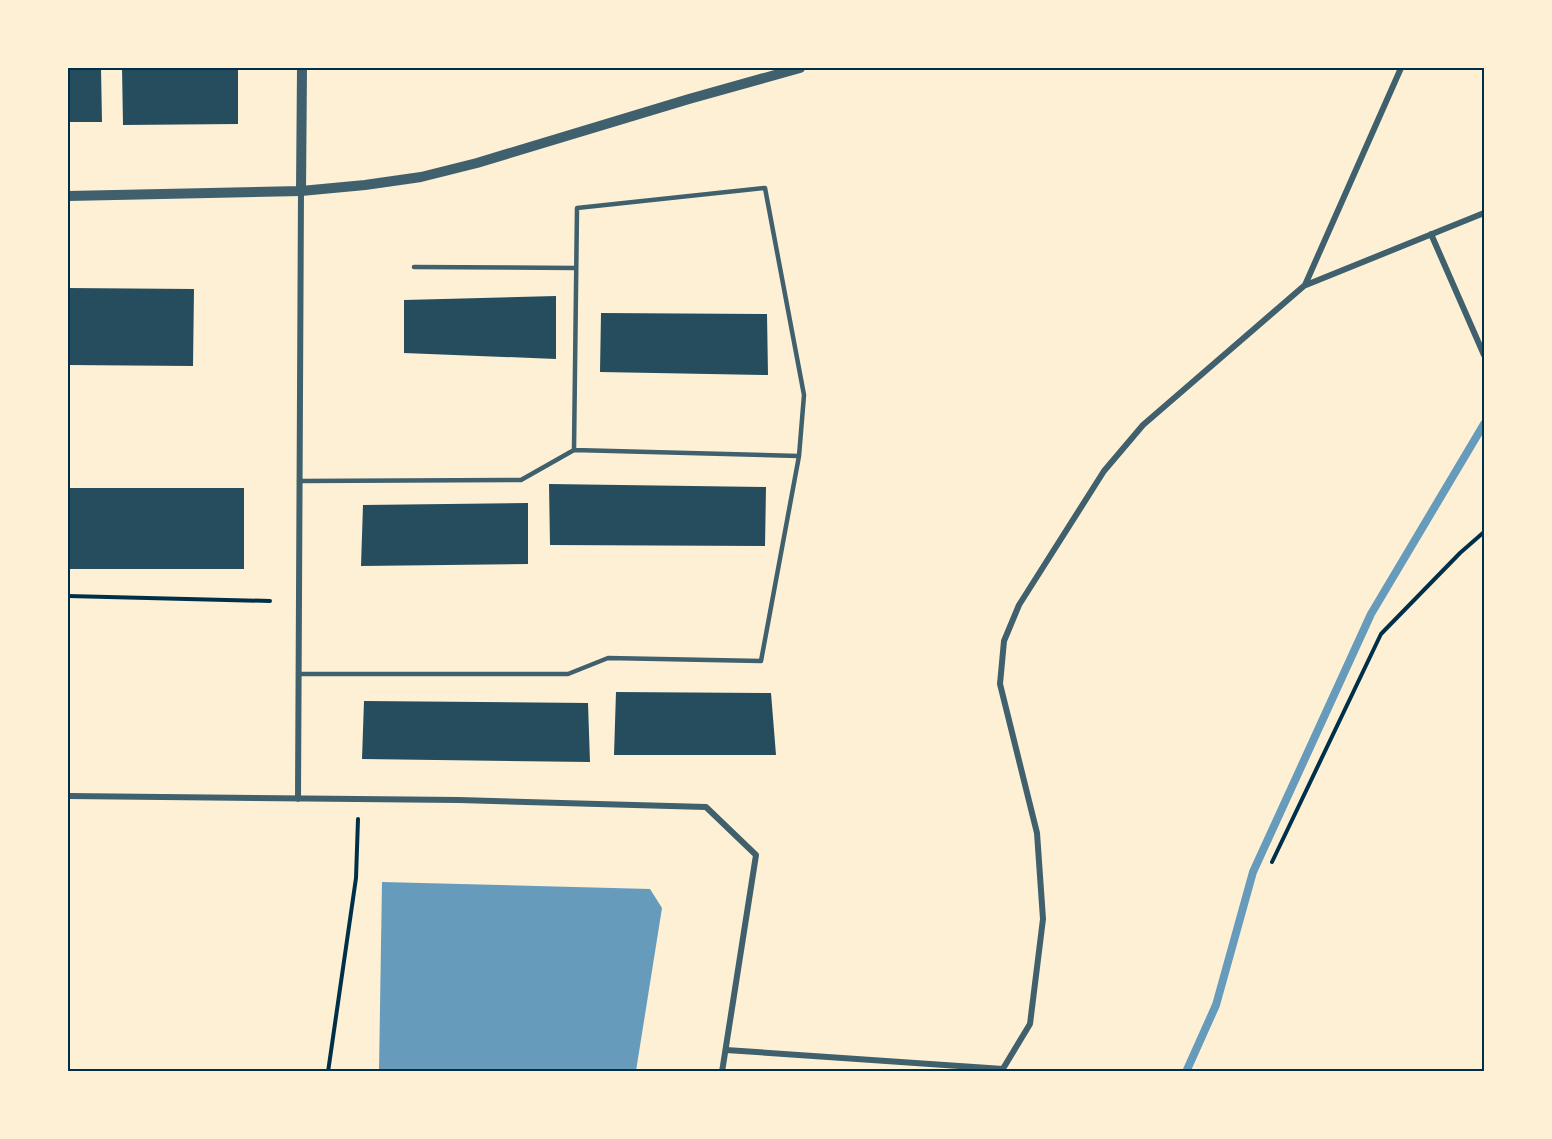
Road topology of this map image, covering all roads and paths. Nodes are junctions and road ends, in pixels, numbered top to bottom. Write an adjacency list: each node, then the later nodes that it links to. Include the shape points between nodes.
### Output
1 (302, 68): 4 (street)
2 (800, 68): 4 (street, via 421,177)
3 (1401, 68): 10 (street)
4 (301, 191): 5 (street); 14 (street)
5 (68, 196)
6 (1485, 213): 7 (street)
7 (1431, 234): 10 (street); 11 (street)
8 (414, 267): 9 (lane)
9 (576, 268): 12 (lane); 13 (lane, via 577,208 765,188 804,395)
10 (1305, 285): 24 (street, via 1143,425 1104,471 1019,605 1004,641 1000,684 1037,833 1043,919 1030,1024)
11 (1485, 355)
12 (574, 450): 13 (lane); 14 (lane, via 521,480)
13 (799, 456): 18 (lane, via 761,661 608,658 568,674)
14 (299, 481): 18 (street)
15 (1485, 532): 22 (path, via 1381,634)
16 (68, 596): 17 (path)
17 (270, 601)
18 (298, 674): 20 (street)
19 (68, 796): 20 (street)
20 (298, 799): 23 (street, via 706,807 756,855)
21 (358, 819): 25 (path, via 356,878)
22 (1272, 862)
23 (726, 1050): 24 (street); 26 (street)
24 (1002, 1070)
25 (328, 1071)
26 (722, 1071)

